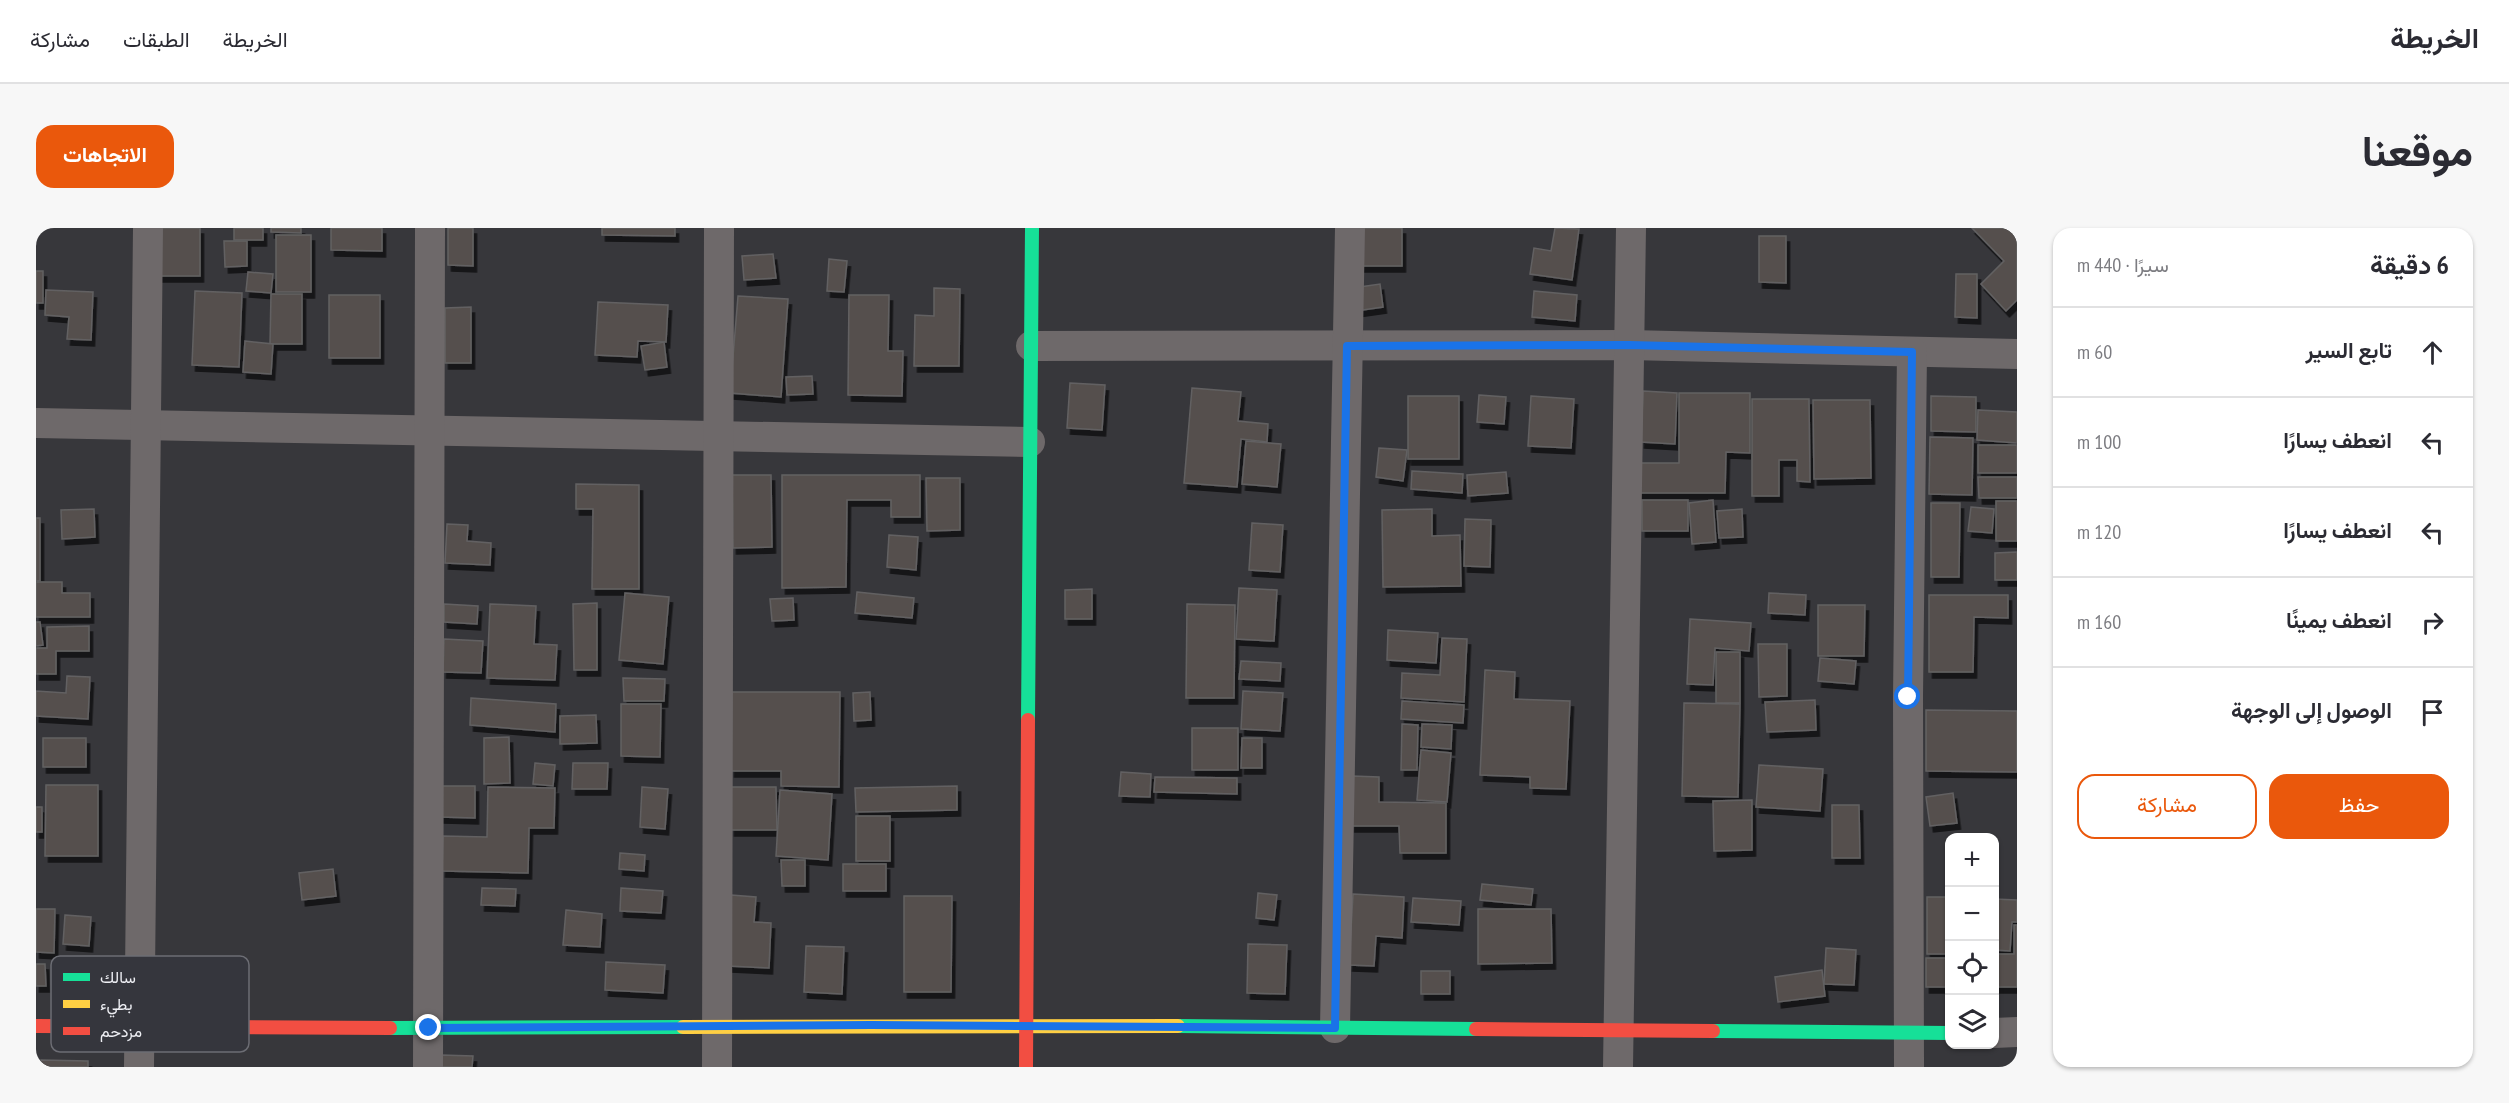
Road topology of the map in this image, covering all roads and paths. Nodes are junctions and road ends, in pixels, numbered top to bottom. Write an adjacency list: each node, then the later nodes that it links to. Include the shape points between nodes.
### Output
1 (148, 228): 13 (street)
2 (430, 228): 14 (street)
3 (719, 228): 15 (street)
4 (1032, 228): 8 (street)
5 (1350, 228): 9 (street)
6 (1631, 228): 7 (street)
7 (1629, 345): 9 (street); 10 (street); 25 (street)
8 (1031, 346): 9 (street); 16 (street)
9 (1347, 346): 24 (street)
10 (1912, 352): 11 (street); 27 (street)
11 (2017, 354)
12 (36, 423): 13 (street)
13 (146, 426): 14 (street); 17 (street)
14 (428, 432): 15 (street); 23 (street)
15 (719, 435): 16 (street); 21 (street)
16 (1030, 442): 18 (street)
17 (141, 956)
18 (1026, 1025): 21 (street); 24 (street); 34 (street)
19 (36, 1026): 20 (street)
20 (51, 1026)
21 (717, 1026): 23 (street); 33 (street)
22 (249, 1027): 23 (street)
23 (429, 1028): 32 (street)
24 (1335, 1028): 25 (street)
25 (1618, 1030): 27 (street); 35 (street)
26 (2017, 1032): 29 (street)
27 (1909, 1033): 28 (street); 36 (street)
28 (1945, 1033)
29 (1999, 1033)
30 (139, 1052): 31 (street)
31 (139, 1067)
32 (428, 1067)
33 (717, 1067)
34 (1026, 1067)
35 (1618, 1067)
36 (1909, 1067)

